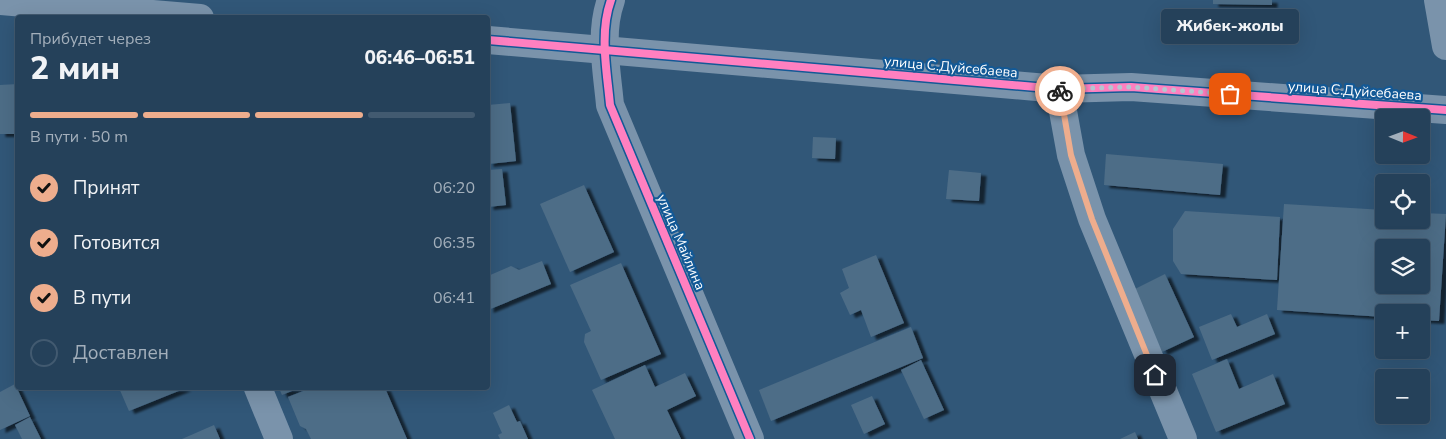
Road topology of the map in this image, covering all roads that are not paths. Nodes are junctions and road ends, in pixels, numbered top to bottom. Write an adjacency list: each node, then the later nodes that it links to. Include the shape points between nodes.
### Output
1 (611, 0): 9 (street)
2 (1438, 0): 8 (street)
3 (0, 1): 4 (street)
4 (73, 3): 5 (street)
5 (105, 14): 6 (street)
6 (129, 15)
7 (490, 40): 9 (street, улица С.Дуйсебаева)
8 (1446, 46)
9 (604, 50): 10 (street, улица С.Дуйсебаева); 14 (street, улица Майлина, via 610,105)
10 (1059, 89): 11 (street, улица С.Дуйсебаева, via 1131,87); 15 (street, via 1071,155 1092,219)
11 (1446, 110)
12 (259, 390): 13 (street)
13 (279, 439)
14 (750, 439)
15 (1183, 439)

